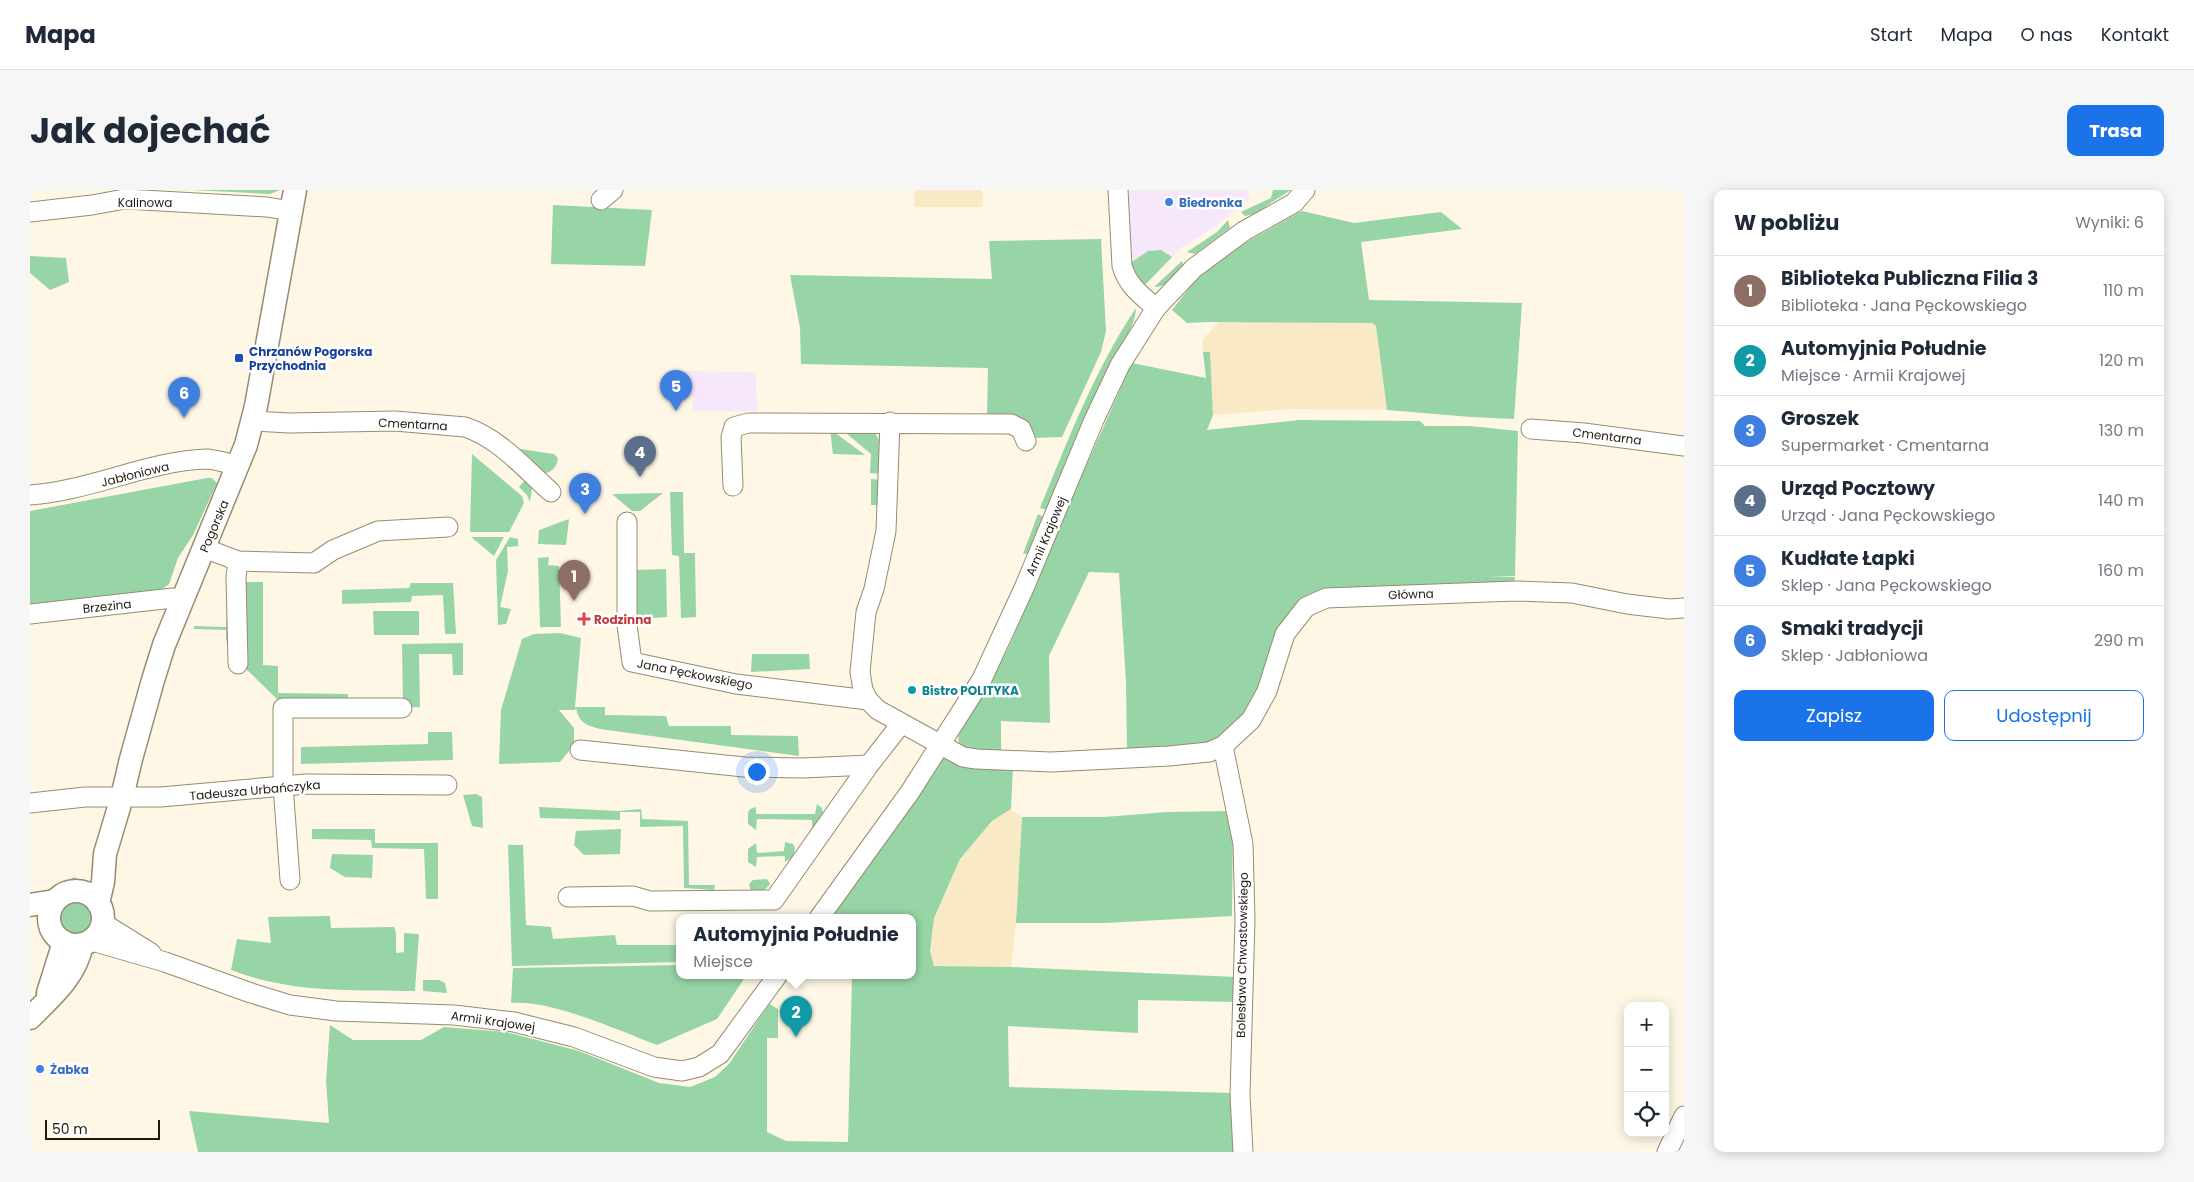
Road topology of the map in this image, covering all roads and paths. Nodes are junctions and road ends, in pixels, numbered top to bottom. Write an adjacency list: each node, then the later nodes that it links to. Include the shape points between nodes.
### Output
1 (1118, 190): 5 (street, via 1123,272 1131,287)
2 (1306, 190): 5 (street, Armii Krajowej, via 1294,203 1244,231 1194,268)
3 (293, 200): 4 (street, Kalinowa, via 267,207 125,199); 6 (street, Pogorska)
4 (30, 212)
5 (1156, 308): 26 (street, Armii Krajowej, via 1120,365 1094,420 982,679)
6 (253, 421): 11 (street, Pogorska); 13 (street, Cmentarna, via 394,421 465,427 495,442)
7 (890, 422): 9 (street, via 1012,424 1021,429); 12 (street, via 748,423 734,427 731,437); 23 (street, via 886,532 862,641 860,672)
8 (1531, 429): 10 (street, Cmentarna)
9 (1026, 442)
10 (1684, 446)
11 (239, 466): 14 (street, Jabłoniowa, via 208,459 186,461 63,491); 17 (street, Pogorska)
12 (733, 486)
13 (551, 492)
14 (30, 495)
15 (626, 522): 23 (street, Jana Pęckowskiego, via 627,626 632,662 736,684)
16 (448, 527): 18 (street, via 378,531 334,550 314,563)
17 (204, 548): 18 (street); 19 (street, Pogorska)
18 (238, 561): 22 (street)
19 (183, 600): 21 (street, Brzezina, via 172,598); 32 (street, Pogorska, via 153,680)
20 (1684, 608): 27 (street, Główna, via 1627,604 1572,593 1525,591 1326,598 1306,607 1289,627 1258,708 1251,720)
21 (30, 614)
22 (238, 664)
23 (868, 700): 25 (street)
24 (402, 708): 30 (street, via 283,708)
25 (901, 724): 26 (street); 29 (street)
26 (941, 745): 27 (street, via 964,757 976,759 1051,762 1169,756 1210,752); 37 (street, Armii Krajowej)
27 (1223, 746): 42 (street, Bolesława Chwastowskiego, via 1243,844 1245,920 1240,1095)
28 (580, 750): 29 (street, via 744,767)
29 (869, 765): 35 (street, via 774,900 650,901 632,896)
30 (283, 785): 31 (street, Tadeusza Urbańczyka); 32 (street, Tadeusza Urbańczyka, via 160,797); 34 (street)
31 (447, 785)
32 (122, 797): 33 (street, Tadeusza Urbańczyka); 38 (street, Pogorska, via 105,854)
33 (30, 803)
34 (290, 880)
35 (568, 897)
36 (30, 905): 38 (street, via 55,901 67,892)
37 (822, 914)
38 (75, 924): 39 (street, Armii Krajowej, via 165,962 290,1005 336,1011 454,1015 514,1022 574,1037 654,1067 682,1071 720,1054); 40 (street, Pogorska)
39 (776, 979)
40 (37, 1011)
41 (1684, 1116): 43 (street)
42 (1243, 1152)
43 (1667, 1152)

